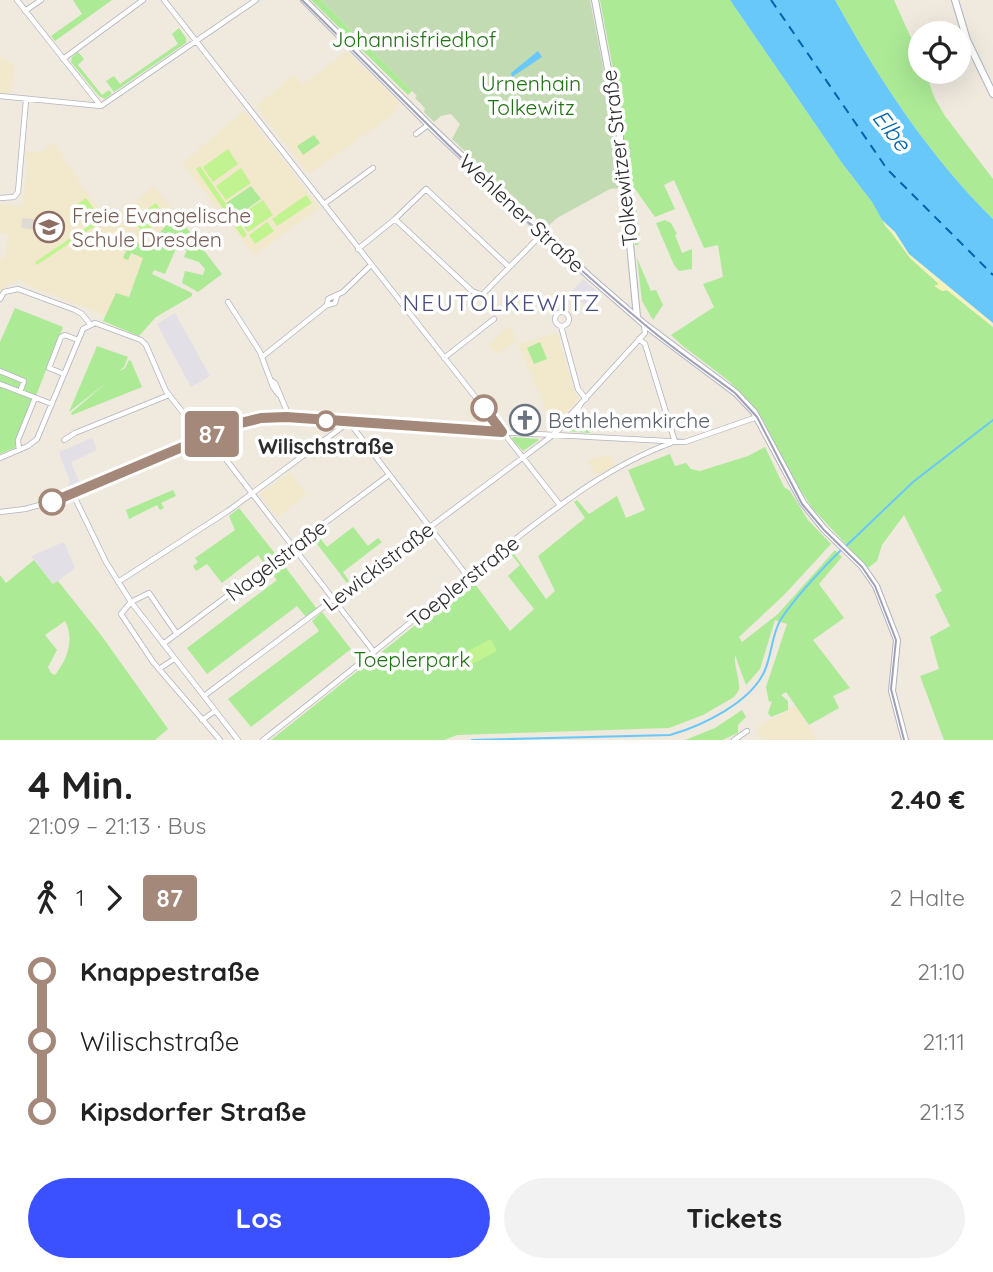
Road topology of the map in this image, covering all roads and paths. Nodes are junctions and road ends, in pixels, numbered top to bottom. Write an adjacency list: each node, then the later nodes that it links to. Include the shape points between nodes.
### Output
1 (17, 0): 9 (street)
2 (41, 0): 9 (street)
3 (143, 0): 11 (street)
4 (164, 0): 10 (street)
5 (256, 0): 10 (street)
6 (304, 0): 16 (main road, Wehlener Straße)
7 (595, 0): 28 (main road, Tolkewitzer Straße, via 619,128)
8 (955, 0): 12 (main road, via 967,40)
9 (25, 11): 11 (street)
10 (195, 41): 15 (street); 20 (street)
11 (63, 58): 15 (street)
12 (993, 94)
13 (0, 96): 14 (street)
14 (26, 100): 15 (street); 19 (street, via 18,192)
15 (101, 106)
16 (428, 125): 17 (street); 22 (main road, Wehlener Straße)
17 (416, 134)
18 (373, 168): 20 (street)
19 (0, 198)
20 (324, 204): 23 (street)
21 (395, 219): 23 (street); 25 (street, via 477,295 485,294); 25 (street, via 426,189)
22 (543, 233): 25 (street); 28 (main road, Wehlener Straße)
23 (358, 248): 24 (street)
24 (371, 265): 35 (street, via 335,303); 36 (street)
25 (509, 267)
26 (0, 299): 30 (street, via 4,292 18,289 75,310)
27 (228, 302): 35 (street)
28 (637, 318): 31 (main road, Wehlener Straße)
29 (495, 319): 36 (street)
30 (90, 324): 34 (street); 41 (street, via 141,340)
31 (644, 324): 33 (street, via 645,333); 46 (main road, Wehlener Straße, via 736,393)
32 (561, 326): 43 (street, via 578,389)
33 (639, 339): 43 (street, Lewickistraße); 52 (street, via 645,344)
34 (78, 340): 38 (street); 38 (street, via 61,337 49,368)
35 (262, 357): 45 (street)
36 (444, 358): 48 (street)
37 (0, 371): 40 (street, via 24,381)
38 (64, 374): 44 (street)
39 (0, 384): 40 (street)
40 (20, 392): 42 (street)
41 (169, 395): 50 (street); 51 (street)
42 (35, 398): 44 (street); 53 (street, via 18,440)
43 (586, 399): 49 (street, Lewickistraße)
44 (52, 404): 53 (street, via 37,439)
45 (286, 417): 47 (street); 50 (street, via 247,421)
46 (758, 417): 52 (street); 76 (main road, Wehlener Straße, via 803,503 876,586 896,635 892,687)
47 (349, 422): 48 (street); 56 (street); 58 (street)
48 (502, 432): 49 (street); 55 (street)
49 (553, 435): 52 (street); 55 (street, Lewickistraße)
50 (205, 437): 57 (street); 58 (street)
51 (64, 440)
52 (675, 442): 59 (street, Toeplerstraße, via 587,485)
53 (19, 450): 54 (street)
54 (0, 458)
55 (523, 458): 59 (street); 61 (street, Lewickistraße)
56 (389, 475): 61 (street); 62 (street, Nagelstraße)
57 (73, 494): 60 (street, via 35,508); 64 (street)
58 (252, 494): 62 (street); 64 (street)
59 (560, 505): 63 (street, Toeplerstraße)
60 (0, 512)
61 (430, 527): 63 (street); 65 (street, Lewickistraße)
62 (294, 547): 65 (street); 67 (street, Nagelstraße)
63 (468, 577): 69 (street, Toeplerstraße)
64 (118, 582): 66 (street)
65 (334, 598): 69 (street); 72 (street, Lewickistraße)
66 (131, 602): 67 (street, via 149,593); 68 (street); 71 (street, via 121,614)
67 (177, 634): 68 (street, Nagelstraße)
68 (163, 645): 70 (street)
69 (374, 652): 79 (street, Toeplerstraße)
70 (174, 659): 71 (street); 72 (street)
71 (159, 668): 74 (street)
72 (204, 696): 73 (street)
73 (215, 711): 74 (street); 78 (street)
74 (202, 720): 77 (street)
75 (747, 731): 80 (street)
76 (905, 738)
77 (220, 740)
78 (238, 740)
79 (263, 740)
80 (734, 740)

